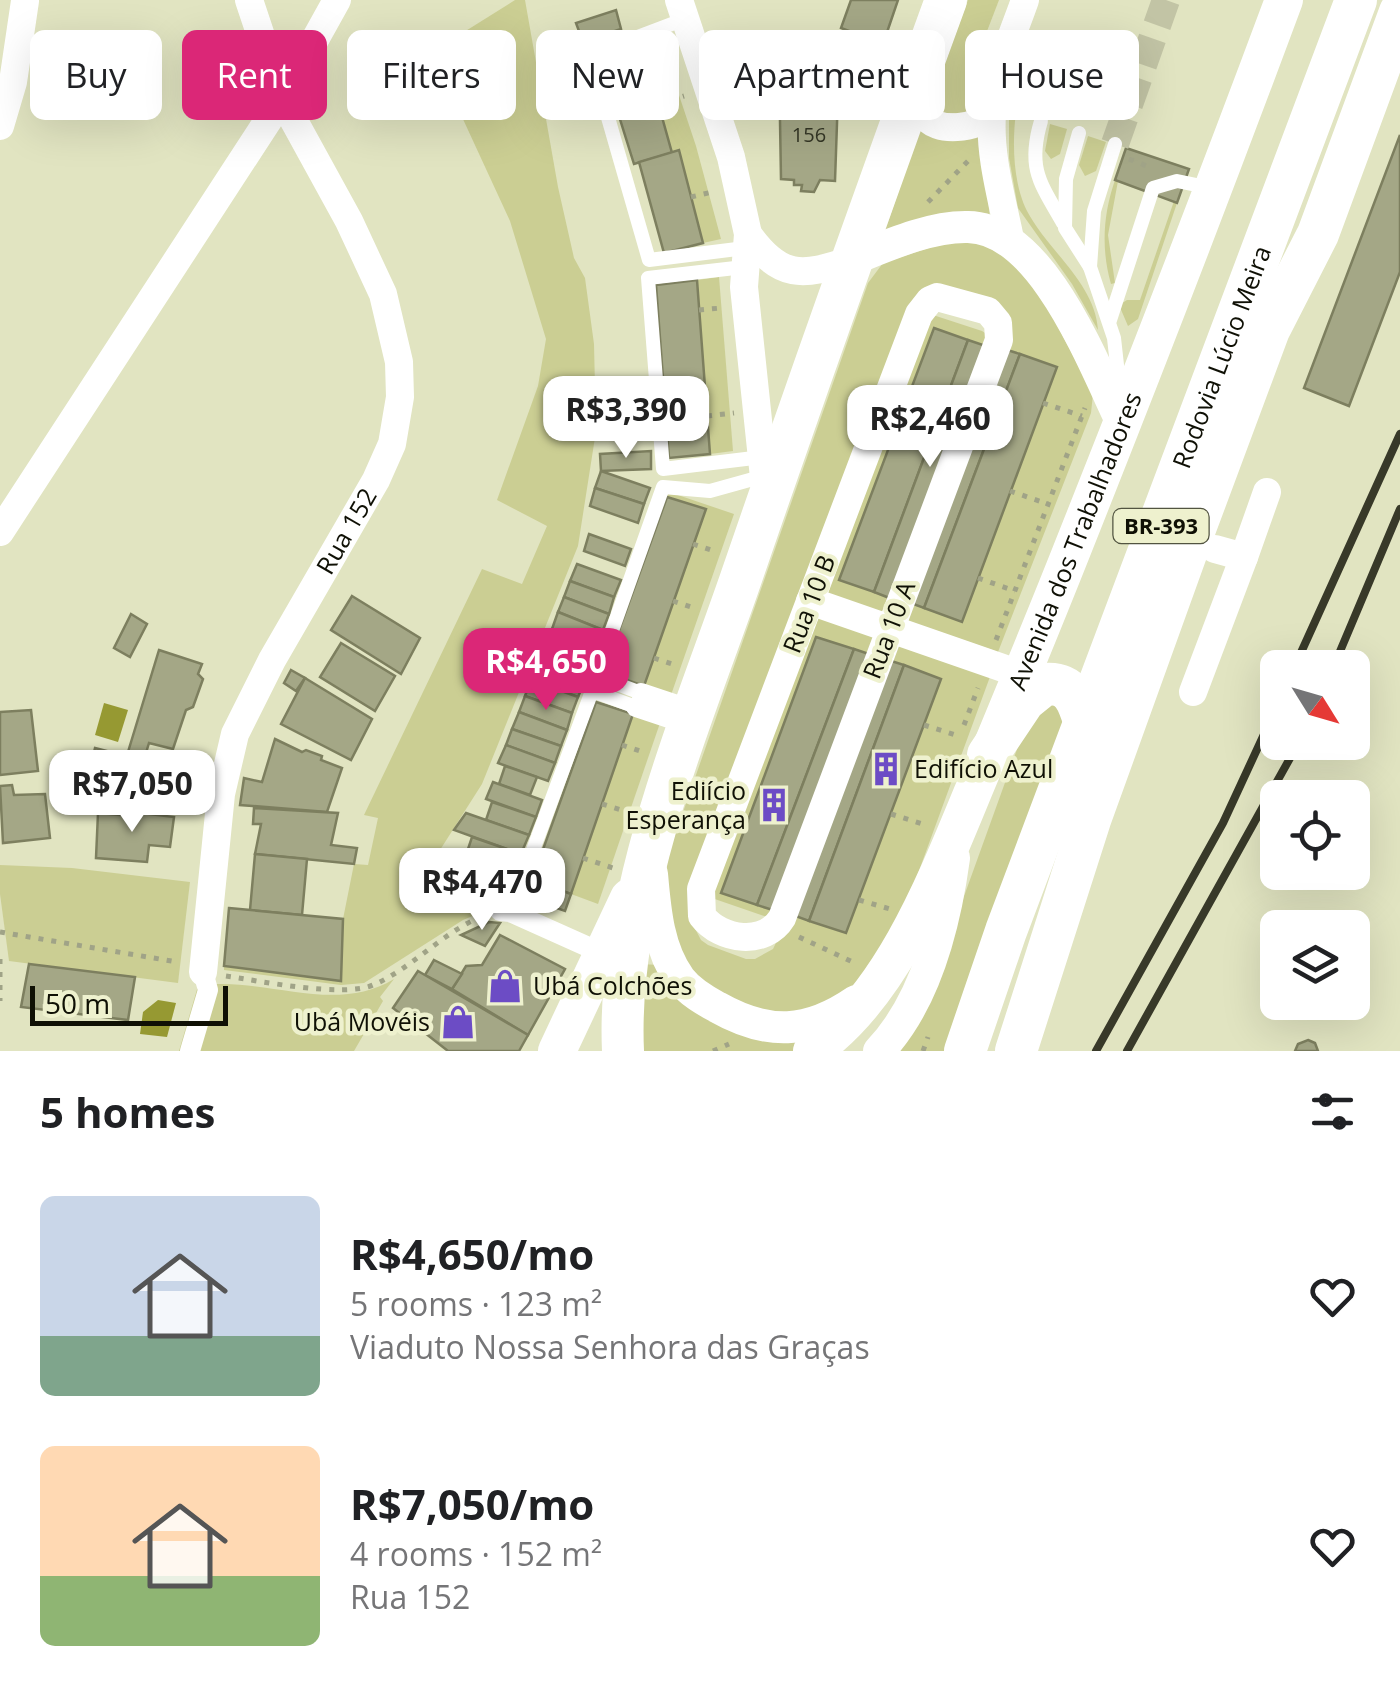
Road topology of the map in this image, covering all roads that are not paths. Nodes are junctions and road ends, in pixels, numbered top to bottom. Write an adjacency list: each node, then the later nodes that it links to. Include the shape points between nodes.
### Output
1 (249, 0): 10 (street, Rua 152)
2 (337, 0): 11 (street)
3 (946, 0): 12 (main road)
4 (1026, 0): 17 (street, via 1002,65)
5 (1284, 0): 22 (main road, Avenida dos Trabalhadores)
6 (1356, 0): 42 (main road, Rodovia Lúcio Meira / BR-393)
7 (25, 1): 19 (street)
8 (682, 10): 26 (street, via 734,166); 26 (lane, via 590,55 649,260)
9 (1400, 12): 24 (main road, Rodovia Lúcio Meira / BR-393)
10 (259, 30)
11 (320, 30)
12 (935, 30)
13 (268, 120): 34 (street)
14 (294, 120): 50 (street, Rua 152, via 383,294 399,362 399,416 376,480 235,734 221,794)
15 (902, 120): 27 (main road)
16 (931, 120): 17 (street, via 970,127)
17 (992, 121): 25 (street)
18 (1041, 121): 23 (lane, via 1036,176)
19 (0, 126)
20 (1079, 134): 23 (lane, via 1066,179)
21 (1115, 144): 28 (lane, via 1094,211)
22 (1214, 188): 30 (lane, via 1176,181 1153,188); 31 (main road, Avenida dos Trabalhadores)
23 (1065, 228): 28 (lane)
24 (1318, 234): 35 (main road); 58 (main road, Rodovia Lúcio Meira / BR-393, via 1269,330 1196,526)
25 (1010, 239): 27 (street, via 981,228 949,228); 31 (street, via 1060,302)
26 (746, 250): 27 (street, via 809,272); 32 (street, via 745,302); 32 (lane, via 648,278 662,469)
27 (851, 260): 32 (main road)
28 (1090, 267): 30 (lane)
29 (966, 304): 36 (street, Rua 10 B, via 937,297 923,306); 37 (street, Rua 10 A, via 994,316 998,340)
30 (1110, 320): 31 (lane)
31 (1122, 423): 38 (main road, Avenida dos Trabalhadores)
32 (765, 479): 40 (lane, via 710,491 664,487 596,676); 41 (main road)
33 (1267, 492): 35 (street)
34 (0, 532)
35 (1230, 553): 39 (street); 57 (main road, via 1196,604 1063,960)
36 (810, 601): 37 (street); 47 (street, Rua 10 B, via 701,889 702,916 712,926 761,937)
37 (890, 627): 38 (street); 47 (street, Rua 10 A)
38 (1022, 676): 43 (main road, Avenida dos Trabalhadores)
39 (1193, 692)
40 (638, 700): 41 (street); 46 (lane, via 592,691)
41 (692, 718): 45 (main road)
42 (1085, 724): 43 (main road, via 1070,690 1045,684); 56 (main road, Rodovia Lúcio Meira / BR-393)
43 (974, 745): 44 (main road, Avenida dos Trabalhadores)
44 (941, 828): 49 (main road, Avenida dos Trabalhadores); 55 (street, via 950,884 928,967)
45 (636, 845): 48 (main road); 49 (street, via 674,969 689,989 737,1018 764,1027 804,1026 844,1009); 53 (main road)
46 (505, 911): 48 (street)
47 (777, 926)
48 (604, 954): 52 (main road)
49 (874, 971): 54 (main road, Avenida dos Trabalhadores, via 851,1020)
50 (215, 974): 51 (street)
51 (190, 1051)
52 (556, 1051)
53 (622, 1051)
54 (812, 1051)
55 (879, 1051)
56 (965, 1051)
57 (1005, 1051)
58 (1016, 1051)

